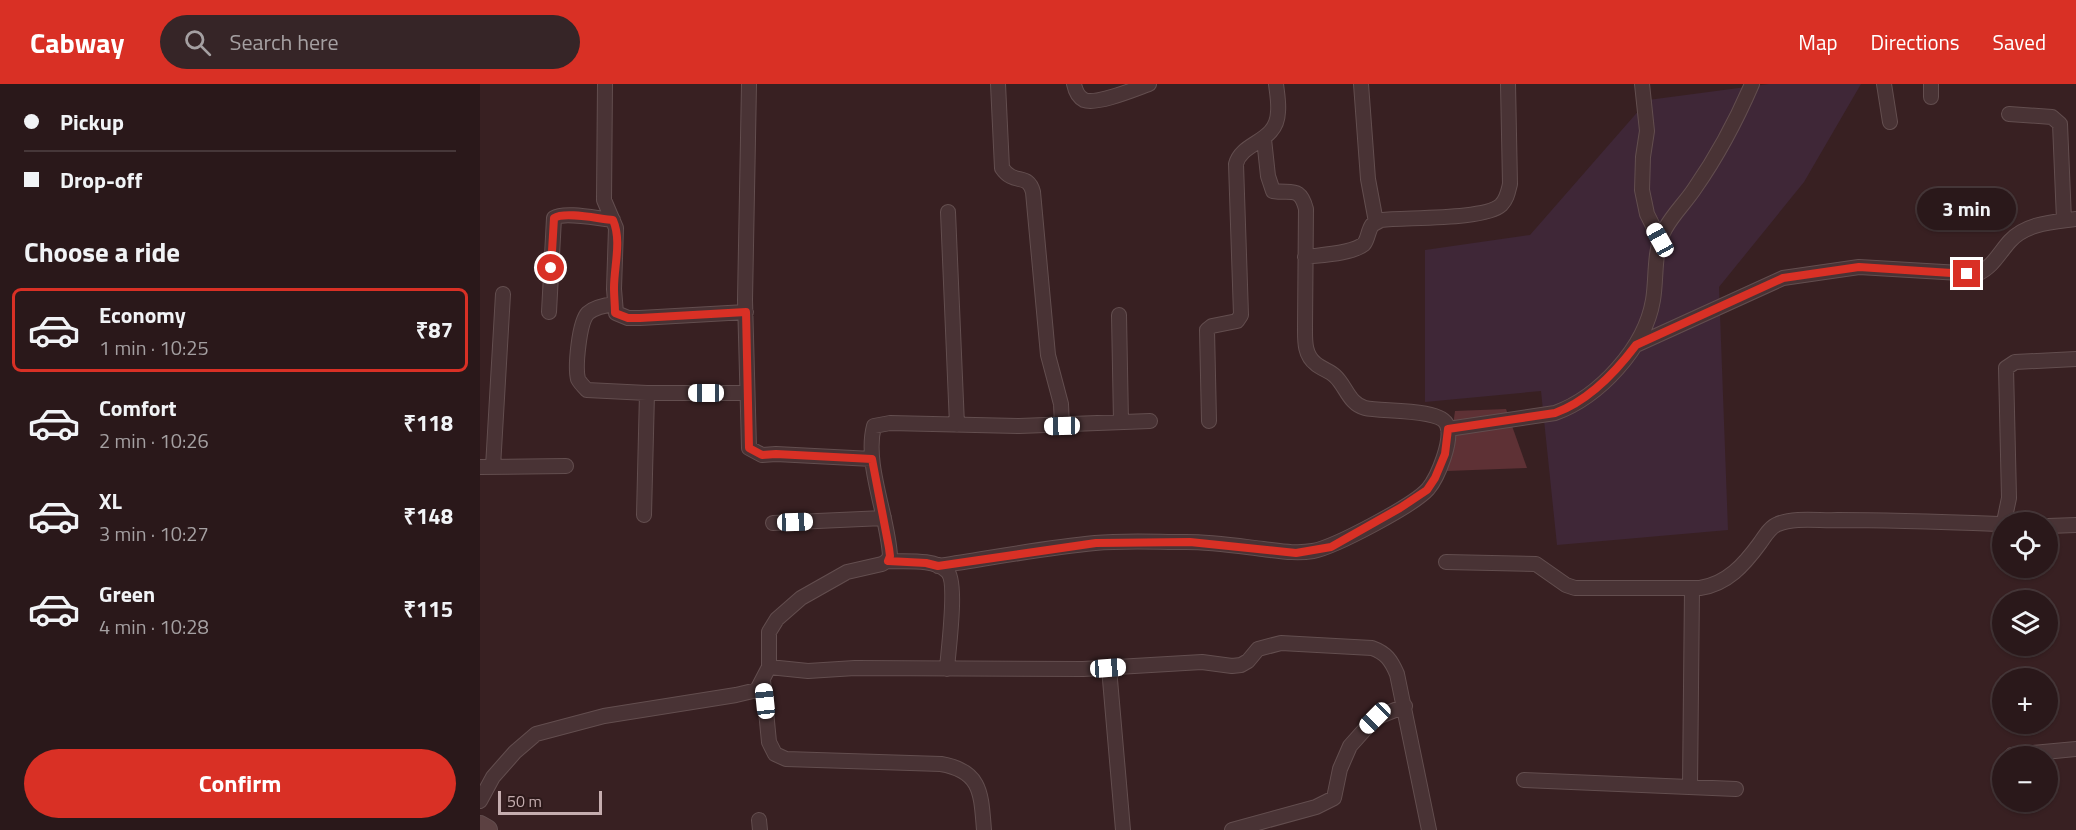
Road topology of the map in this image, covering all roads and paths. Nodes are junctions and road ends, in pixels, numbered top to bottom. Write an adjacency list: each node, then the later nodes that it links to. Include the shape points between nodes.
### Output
1 (605, 84): 16 (street, via 604,200)
2 (749, 84): 24 (street)
3 (998, 84): 34 (street, via 1002,168 1012,179 1027,180 1033,192 1048,356 1061,404)
4 (1074, 84): 5 (street, via 1078,96 1091,100)
5 (1149, 84)
6 (1276, 84): 14 (street, via 1279,113)
7 (1361, 84): 18 (street, via 1368,179)
8 (1508, 84): 18 (street, via 1510,184 1500,205 1485,213)
9 (1642, 84): 19 (street, via 1647,131 1642,190 1647,214)
10 (1752, 84): 19 (street, via 1735,124)
11 (1884, 84): 13 (street)
12 (2009, 114): 17 (street, via 2052,117 2060,124)
13 (1890, 122)
14 (1264, 139): 20 (street, via 1273,191 1299,193 1303,197); 32 (street, via 1242,152 1236,164 1241,315 1237,321 1207,330)
15 (948, 212): 33 (street)
16 (613, 220): 22 (street, via 617,241); 23 (street, via 569,215 554,218)
17 (2070, 220): 26 (street, via 2019,233 1992,264 1977,274 1859,267 1783,278)
18 (1376, 222): 20 (street, via 1361,246)
19 (1660, 240): 26 (street, via 1648,321)
20 (1305, 257): 35 (street, via 1305,343 1309,357 1333,373 1359,406 1433,416 1443,419)
21 (503, 294): 38 (street)
22 (615, 304): 24 (street, via 615,313 628,318); 28 (street, via 597,308 582,321 579,380 587,390)
23 (549, 312)
24 (746, 312): 29 (street)
25 (1119, 315): 31 (street)
26 (1636, 345): 35 (street, via 1622,364 1571,407 1555,413)
27 (2076, 359): 39 (street, via 2015,362 2006,368)
28 (647, 393): 29 (street); 40 (street)
29 (746, 393): 36 (street, via 749,448 762,455)
30 (1150, 421): 31 (street)
31 (1120, 422): 34 (street)
32 (1209, 422)
33 (957, 425): 34 (street); 36 (street, via 874,426)
34 (1062, 426)
35 (1448, 429): 48 (street, via 1445,454 1427,490 1331,547 1296,553 1190,542 1096,543)
36 (872, 459): 41 (street)
37 (566, 466): 38 (street)
38 (486, 467)
39 (2007, 512)
40 (644, 515)
41 (884, 518): 42 (street); 46 (street)
42 (773, 523)
43 (1992, 523): 49 (street, via 1780,523 1767,532 1731,576 1710,587)
44 (2076, 525): 45 (street)
45 (2058, 526)
46 (888, 561): 48 (street); 50 (street, via 847,572 785,611 769,632)
47 (1446, 562): 49 (street, via 1536,564 1575,588)
48 (938, 566): 52 (street, via 950,574 952,586)
49 (1692, 588): 58 (street)
50 (769, 667): 52 (street, via 808,671); 53 (street)
51 (1108, 668): 52 (street); 54 (street, via 1202,662 1241,665 1258,649 1281,643 1372,648 1390,659); 64 (street)
52 (947, 669)
53 (763, 680): 60 (street, via 757,690 736,695 604,716 536,734 493,777); 63 (street, via 770,742 775,754 786,759 959,767 972,777 980,793)
54 (1405, 706): 65 (street, via 1375,718 1350,746 1334,798 1316,807); 66 (street)
55 (2076, 749): 56 (street)
56 (2058, 751)
57 (1524, 780): 58 (street)
58 (1690, 787): 59 (street)
59 (1736, 789)
60 (480, 801)
61 (480, 826): 62 (street)
62 (487, 830)
63 (984, 830)
64 (1123, 830)
65 (1232, 830)
66 (1429, 830)

